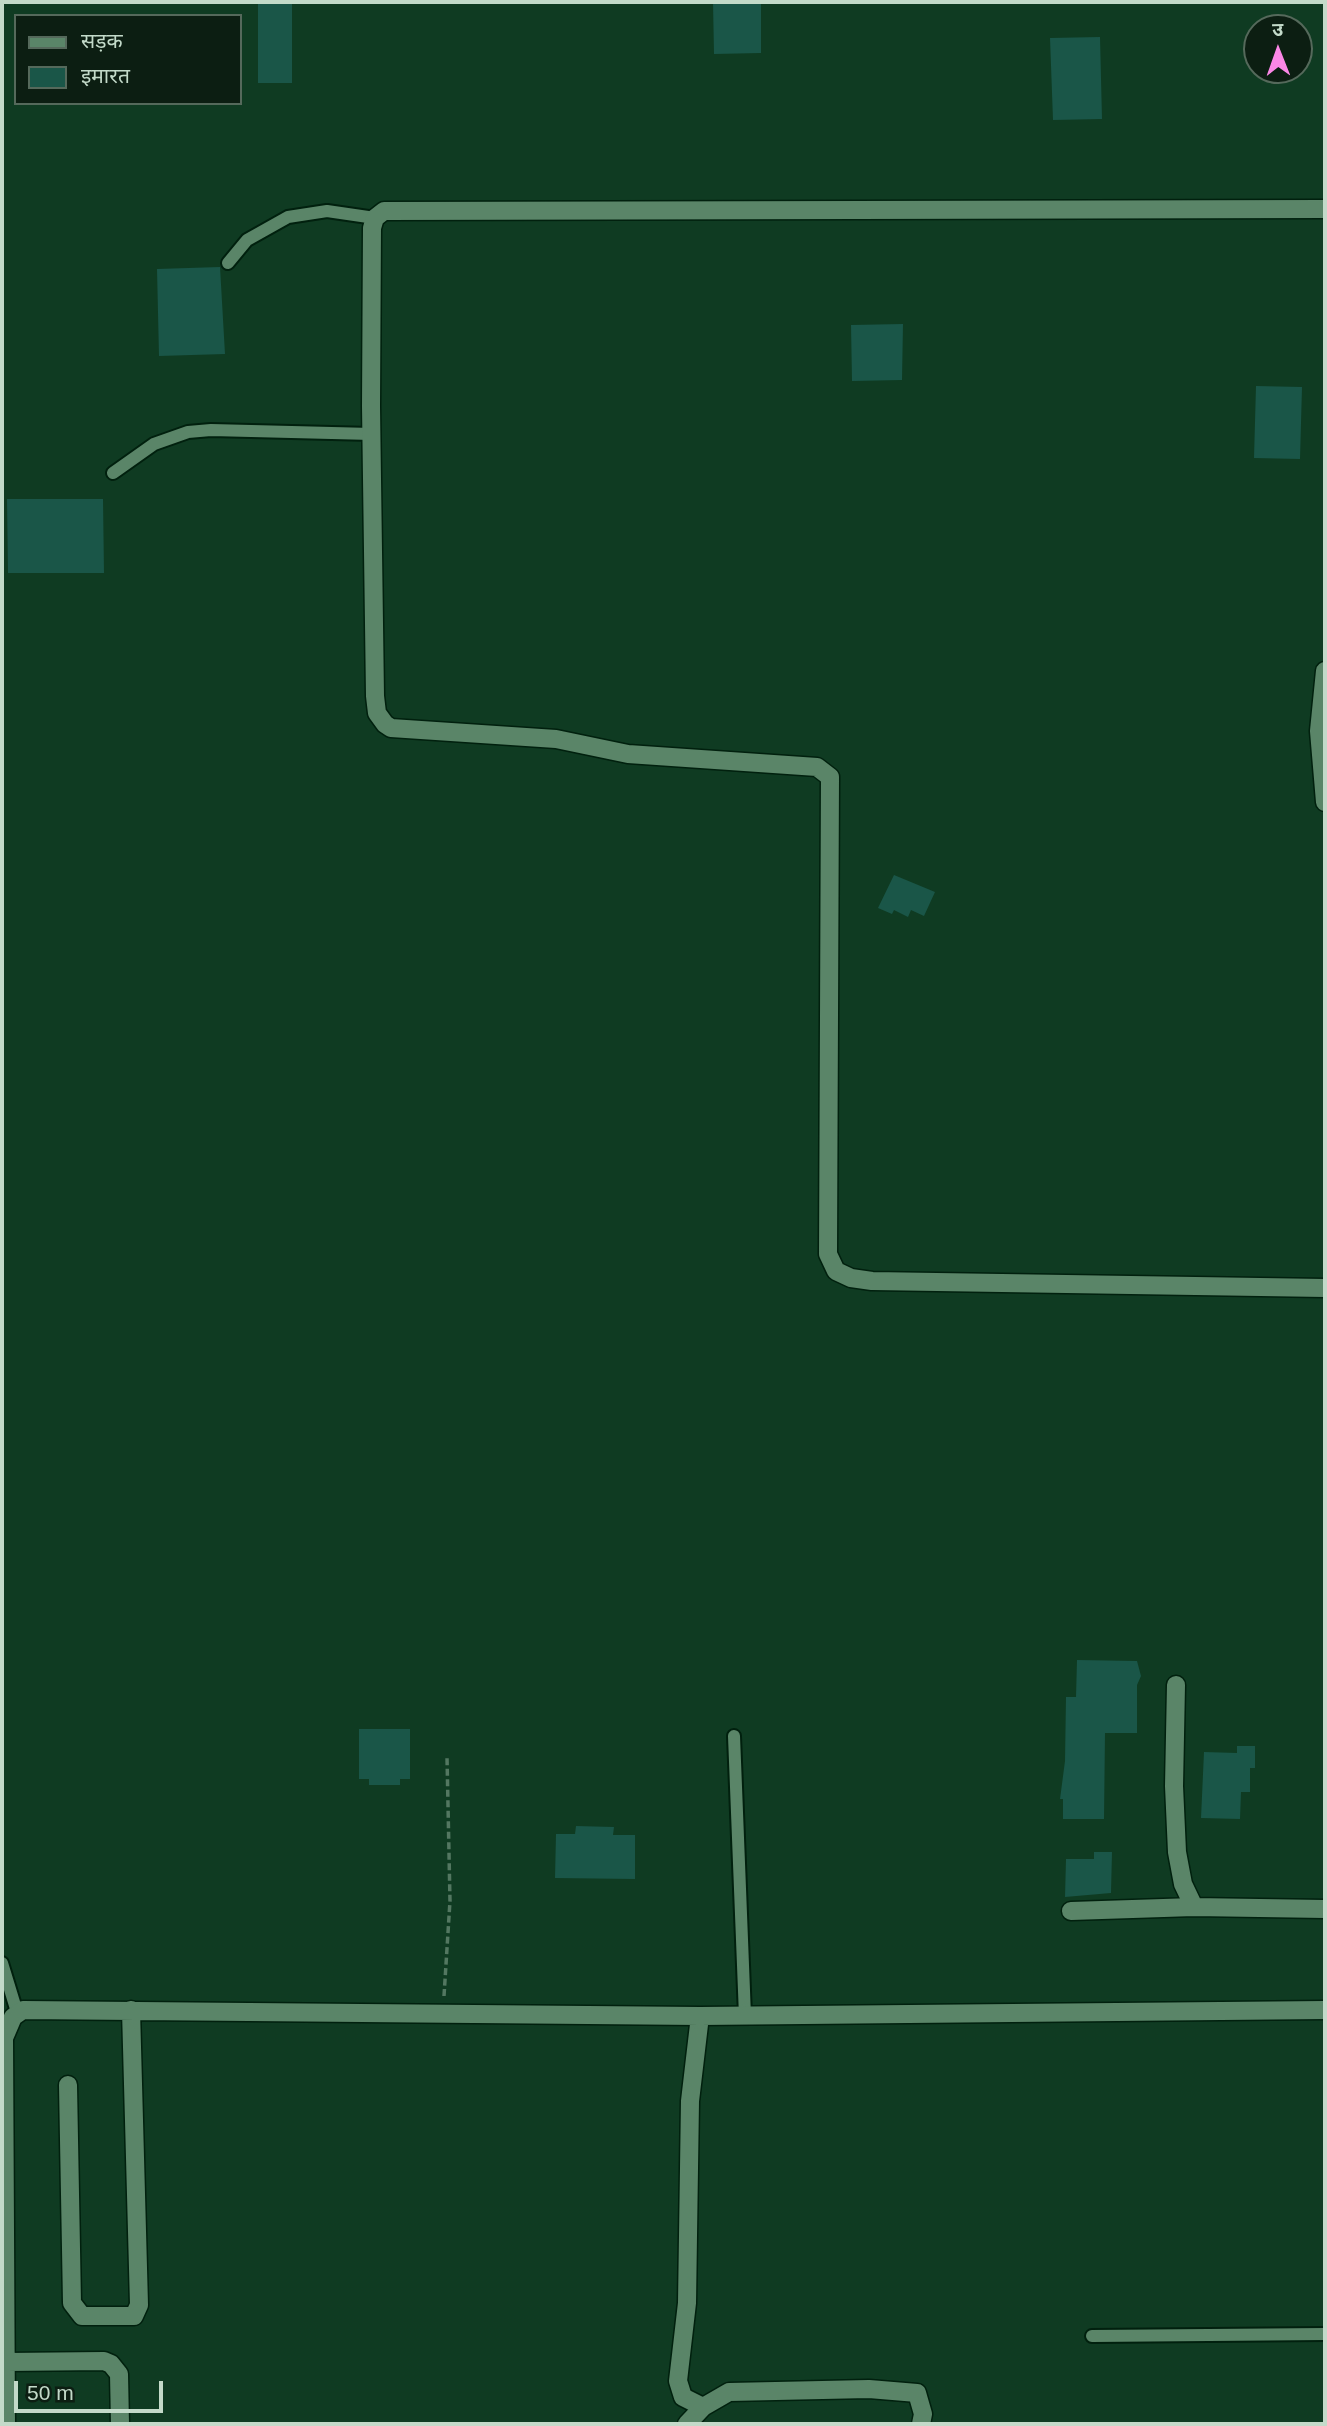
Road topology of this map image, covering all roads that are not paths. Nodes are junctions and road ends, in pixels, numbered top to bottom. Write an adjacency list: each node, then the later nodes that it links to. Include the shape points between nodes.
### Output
1 (1325, 209): 2 (street, via 392,210)
2 (375, 218): 3 (lane, via 327,211 288,217 247,240); 4 (street)
3 (228, 263)
4 (372, 434): 5 (lane, via 188,432 154,444); 8 (street, via 375,696 377,713 385,724 556,739 628,754 817,767 828,772 828,1254 836,1271 872,1281)
5 (113, 473)
6 (1325, 671): 7 (street, via 1319,731)
7 (1325, 802)
8 (1325, 1288)
9 (1175, 1685): 11 (street, via 1177,1852 1183,1884)
10 (734, 1736): 19 (lane)
11 (1194, 1907): 12 (street); 13 (street)
12 (1325, 1909)
13 (1071, 1911)
14 (2, 1964): 17 (lane)
15 (131, 2010): 17 (street); 18 (street); 20 (street, via 139,2305 134,2316 82,2316 72,2303)
16 (1325, 2010): 19 (street)
17 (18, 2012): 23 (street, via 4,2038)
18 (700, 2016): 19 (street); 24 (street, via 690,2101 687,2303 678,2381 684,2397)
19 (745, 2016)
20 (68, 2085)
21 (1325, 2334): 22 (lane)
22 (1092, 2336)
23 (6, 2362): 25 (street); 26 (street, via 111,2364 119,2374)
24 (703, 2407): 27 (street); 28 (street, via 717,2397 742,2390 894,2389 917,2393)
25 (6, 2424)
26 (120, 2424)
27 (687, 2424)
28 (921, 2424)

